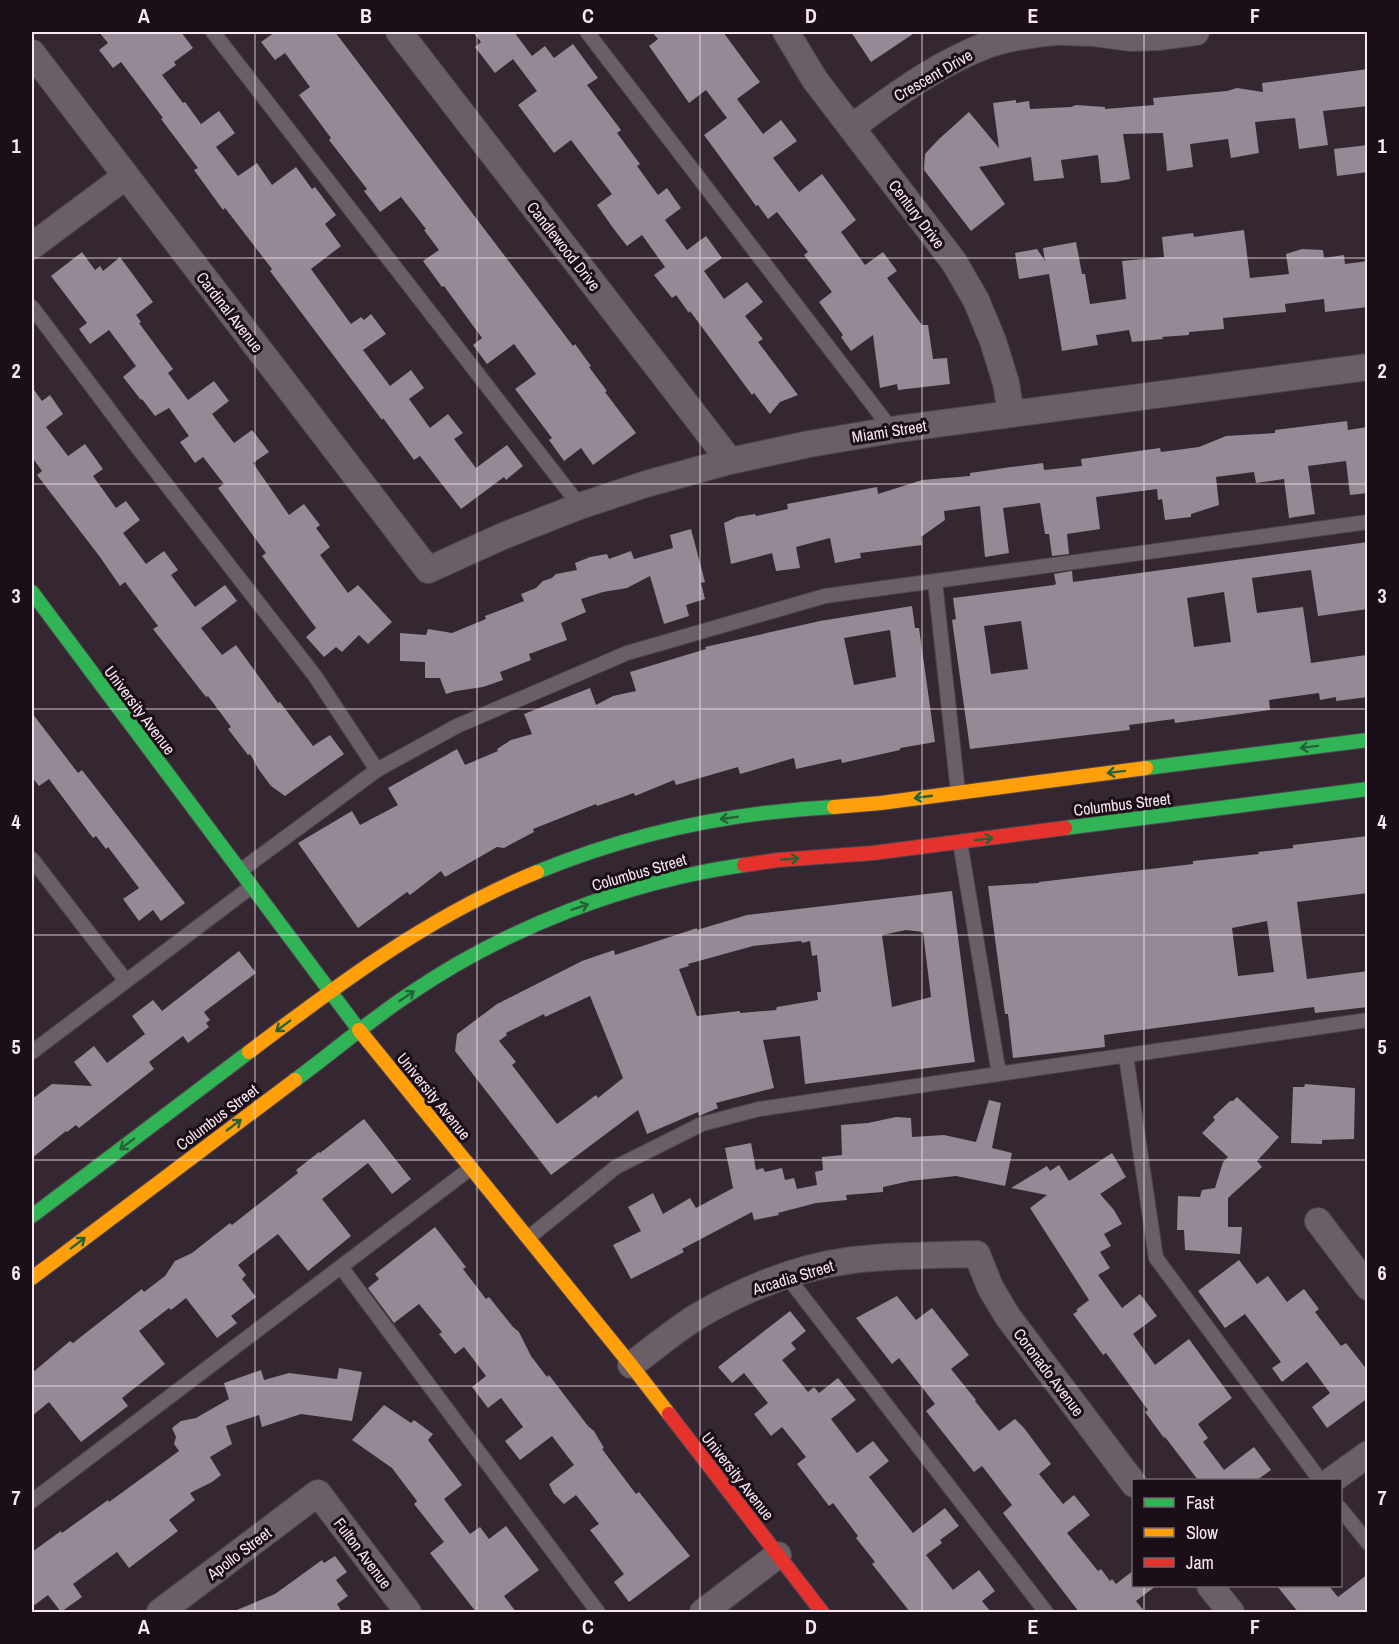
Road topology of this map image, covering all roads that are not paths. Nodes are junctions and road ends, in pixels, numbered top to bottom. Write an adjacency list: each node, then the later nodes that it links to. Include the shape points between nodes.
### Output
1 (213, 32): 18 (lane)
2 (399, 32): 17 (street, Candlewood Drive)
3 (587, 32): 16 (lane)
4 (786, 32): 10 (street, Century Drive, via 815,80)
5 (1056, 32): 10 (street, Crescent Drive, via 989,44 950,61 911,84)
6 (1062, 32): 7 (street)
7 (1094, 32): 8 (street, via 1130,38)
8 (1196, 32)
9 (32, 54): 11 (street, Cardinal Avenue)
10 (852, 128): 15 (street, Century Drive, via 954,262 976,300 1006,383)
11 (126, 176): 12 (street); 20 (street, Cardinal Avenue)
12 (32, 246)
13 (32, 307): 24 (lane, via 315,676)
14 (1368, 367): 15 (street, Miami Street)
15 (1011, 414): 16 (street, Miami Street)
16 (892, 430): 17 (street, Miami Street)
17 (730, 461): 18 (street, Miami Street)
18 (580, 506): 20 (street, Miami Street)
19 (1368, 522): 21 (lane)
20 (428, 570)
21 (935, 582): 24 (lane, via 825,596 627,653 457,726); 26 (lane)
22 (32, 592): 29 (main road, University Avenue)
23 (1368, 740): 26 (main road, Columbus Street, one-way to 26)
24 (377, 770): 29 (lane)
25 (1368, 789): 27 (main road, Columbus Street, one-way to 25)
26 (957, 792): 32 (main road, Columbus Street, one-way to 32, via 868,805 773,811 698,822 625,840 554,864 485,894 432,923)
27 (960, 842): 34 (main road, Columbus Street, one-way to 27, via 408,995 507,938 639,887 708,870 778,860); 37 (lane)
28 (32, 859): 31 (lane)
29 (240, 871): 30 (main road, University Avenue)
30 (251, 887): 31 (lane); 32 (main road, University Avenue)
31 (126, 981): 35 (lane)
32 (329, 991): 34 (main road, University Avenue); 39 (main road, Columbus Street, one-way to 39)
33 (1368, 1020): 36 (lane)
34 (360, 1031): 38 (main road, University Avenue); 45 (main road, Columbus Street, one-way to 34)
35 (32, 1052)
36 (1126, 1056): 37 (lane); 49 (lane, via 1156,1258)
37 (999, 1074): 41 (lane, via 759,1109 702,1124 616,1167)
38 (471, 1168): 41 (main road, University Avenue); 43 (lane)
39 (32, 1216)
40 (1318, 1221): 46 (street)
41 (528, 1238): 47 (main road, University Avenue)
42 (977, 1254): 44 (street, Arcadia Street, via 852,1260); 51 (street, Coronado Avenue, via 1008,1317)
43 (341, 1267): 53 (lane); 60 (lane)
44 (786, 1275): 47 (street, Arcadia Street, via 737,1294 695,1317); 63 (lane)
45 (32, 1278)
46 (1368, 1287)
47 (631, 1365): 56 (main road, University Avenue)
48 (1368, 1454): 50 (street)
49 (1319, 1479)
50 (1333, 1479)
51 (1132, 1481)
52 (318, 1493): 58 (street, Apollo Street); 59 (street, Fulton Avenue)
53 (32, 1501)
54 (1342, 1509): 55 (lane)
55 (1368, 1543)
56 (778, 1556): 61 (street); 62 (main road, University Avenue)
57 (1211, 1587): 64 (street)
58 (160, 1612)
59 (408, 1612)
60 (598, 1612)
61 (703, 1612)
62 (822, 1612)
63 (1046, 1612)
64 (1231, 1612)

